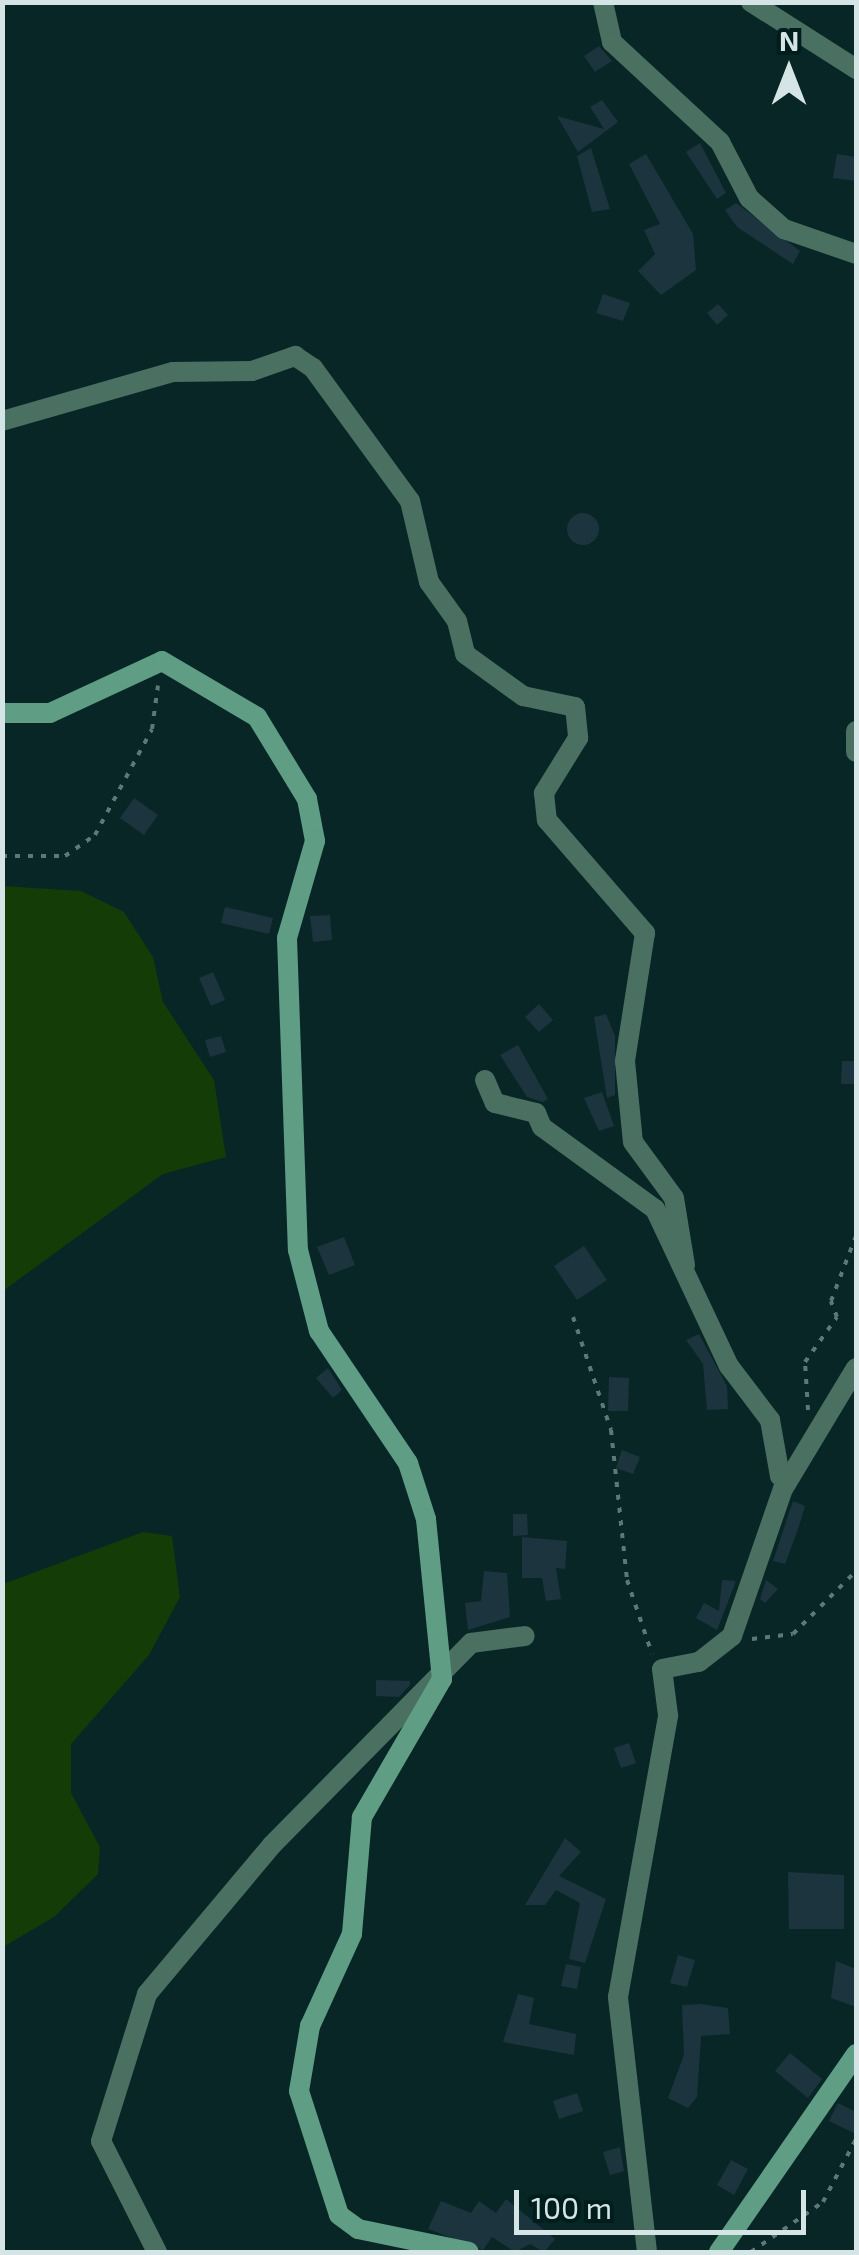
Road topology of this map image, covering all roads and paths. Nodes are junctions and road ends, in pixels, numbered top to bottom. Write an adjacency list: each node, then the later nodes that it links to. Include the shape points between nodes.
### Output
1 (604, 2): 4 (street, via 612,42 720,142 749,198 784,229)
2 (752, 2): 3 (street)
3 (856, 70)
4 (856, 254)
5 (2, 421): 15 (street, via 173,372 252,371 295,356 313,368 410,502 429,582 457,621 465,654 523,696 576,707 578,738 544,793 547,820 645,933 625,1060 633,1142 674,1198)
6 (162, 661): 7 (main road, via 50,713); 10 (path, via 152,730 95,835 65,856); 24 (main road, via 256,717 307,798 316,841 287,938 298,1250 318,1332 408,1463 429,1536)
7 (2, 714)
8 (856, 731): 9 (street)
9 (856, 752)
10 (2, 856)
11 (486, 1080): 15 (street, via 495,1104 536,1112 542,1127 654,1210)
12 (856, 1180): 13 (path)
13 (856, 1211)
14 (856, 1236): 18 (path, via 832,1301 838,1316 805,1362)
15 (685, 1264): 19 (street, via 729,1366 770,1420 780,1476)
16 (572, 1316): 23 (path, via 611,1430 613,1499 637,1618)
17 (856, 1368): 18 (street)
18 (807, 1438): 19 (street)
19 (790, 1476): 22 (street)
20 (856, 1572): 22 (path, via 793,1634)
21 (525, 1636): 24 (street, via 471,1643)
22 (732, 1636): 23 (street, via 699,1662)
23 (662, 1669): 29 (street, via 668,1716 648,1792 618,2011)
24 (442, 1679): 27 (street, via 272,1845 146,1994 101,2141); 28 (main road, via 362,1817 352,1934 310,2026 299,2091 339,2215 358,2229)
25 (856, 2054): 30 (main road)
26 (856, 2139): 31 (path, via 823,2202)
27 (157, 2252)
28 (469, 2252)
29 (647, 2252)
30 (719, 2252)
31 (750, 2252)

